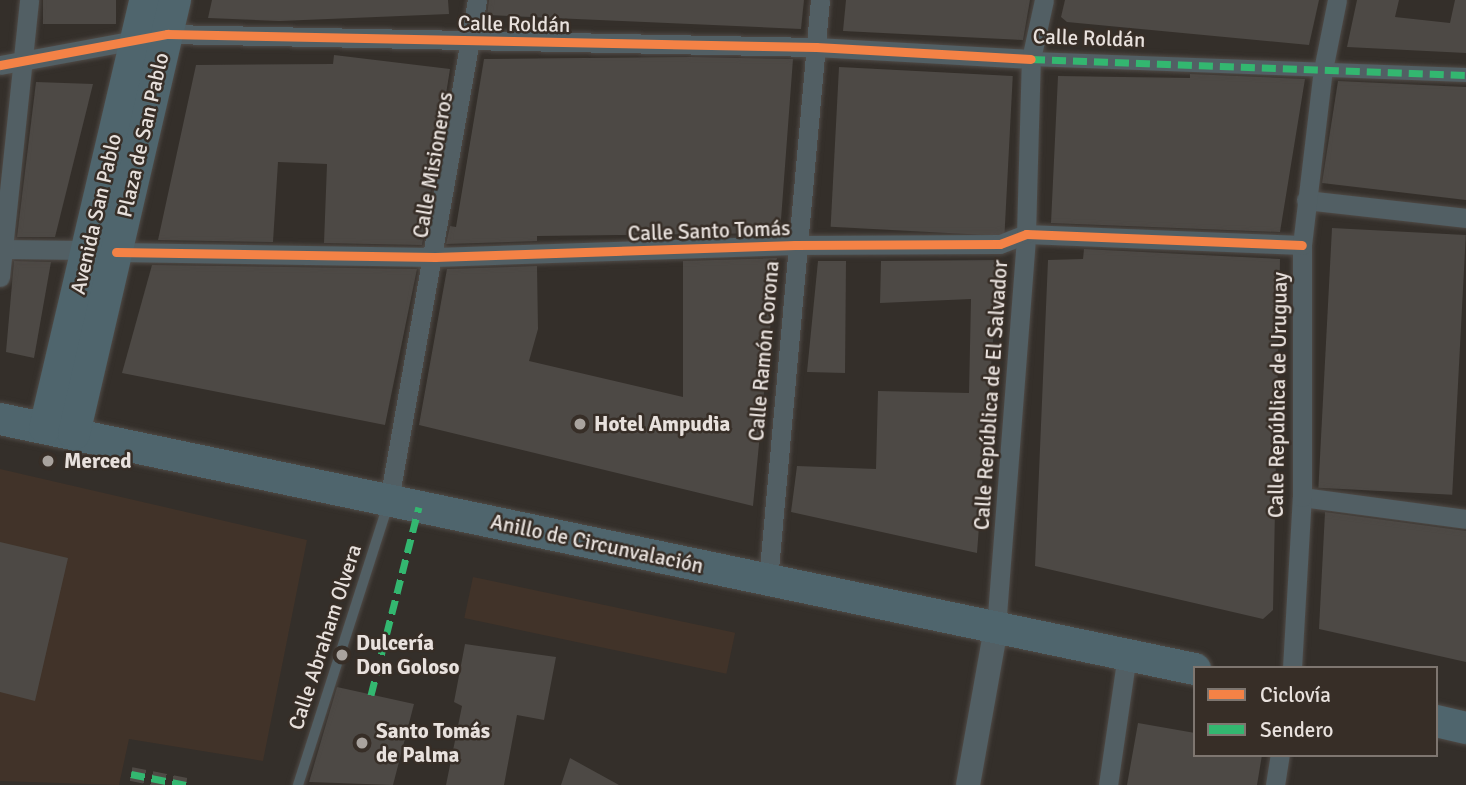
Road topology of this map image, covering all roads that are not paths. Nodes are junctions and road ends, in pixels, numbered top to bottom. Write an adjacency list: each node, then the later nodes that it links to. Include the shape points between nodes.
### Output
1 (29, 0): 13 (street)
2 (145, 0): 9 (main road, Avenida San Pablo)
3 (176, 0): 8 (main road, Plaza de San Pablo)
4 (477, 0): 10 (street, Calle Misioneros)
5 (820, 0): 11 (street, Calle Ramón Corona)
6 (1044, 0): 12 (street, Calle República de El Salvador)
7 (1337, 0): 15 (street, Calle República de Uruguay)
8 (167, 34): 9 (street, Calle Roldán); 10 (street, Calle Roldán); 23 (main road, Plaza de San Pablo)
9 (136, 37): 13 (street, Calle Roldán); 23 (main road, Avenida San Pablo)
10 (472, 41): 11 (street, Calle Roldán); 24 (street, Calle Misioneros)
11 (816, 47): 12 (street, Calle Roldán); 20 (street, Calle Ramón Corona)
12 (1031, 59): 15 (street, Calle Roldán); 19 (street, Calle República de El Salvador)
13 (20, 64): 14 (street, Calle Roldán); 22 (street)
14 (0, 65)
15 (1324, 70): 16 (street, Calle Roldán); 17 (street, Calle República de Uruguay)
16 (1466, 75)
17 (1306, 200): 18 (street); 21 (street, Calle República de Uruguay)
18 (1466, 218)
19 (1026, 234): 20 (street, Calle Santo Tomás, via 1000,244); 21 (street, Calle Santo Tomás); 32 (street, Calle República de El Salvador)
20 (795, 245): 24 (street, Calle Santo Tomás); 31 (street, Calle Ramón Corona)
21 (1302, 245): 28 (street, Calle República de Uruguay)
22 (1, 248): 23 (street, Calle Santo Tomás); 25 (street)
23 (102, 251): 24 (street, Calle Santo Tomás); 27 (main road, Plaza de San Pablo)
24 (435, 257): 29 (street, Calle Misioneros)
25 (0, 277)
26 (0, 419): 27 (main road, Anillo de Circunvalación)
27 (60, 431): 29 (main road, Anillo de Circunvalación)
28 (1302, 497): 30 (street); 34 (street, Calle República de Uruguay)
29 (389, 500): 31 (main road, Anillo de Circunvalación); 39 (lane, Calle Abraham Olvera)
30 (1466, 519)
31 (768, 580): 32 (main road, Anillo de Circunvalación)
32 (996, 628): 33 (main road, Anillo de Circunvalación); 40 (street)
33 (1127, 655): 35 (main road, Anillo de Circunvalación); 41 (street)
34 (1292, 666)
35 (1193, 669)
36 (1438, 721): 37 (main road)
37 (1466, 728)
38 (1280, 757): 42 (street)
39 (298, 785)
40 (968, 785)
41 (1108, 785)
42 (1275, 785)

